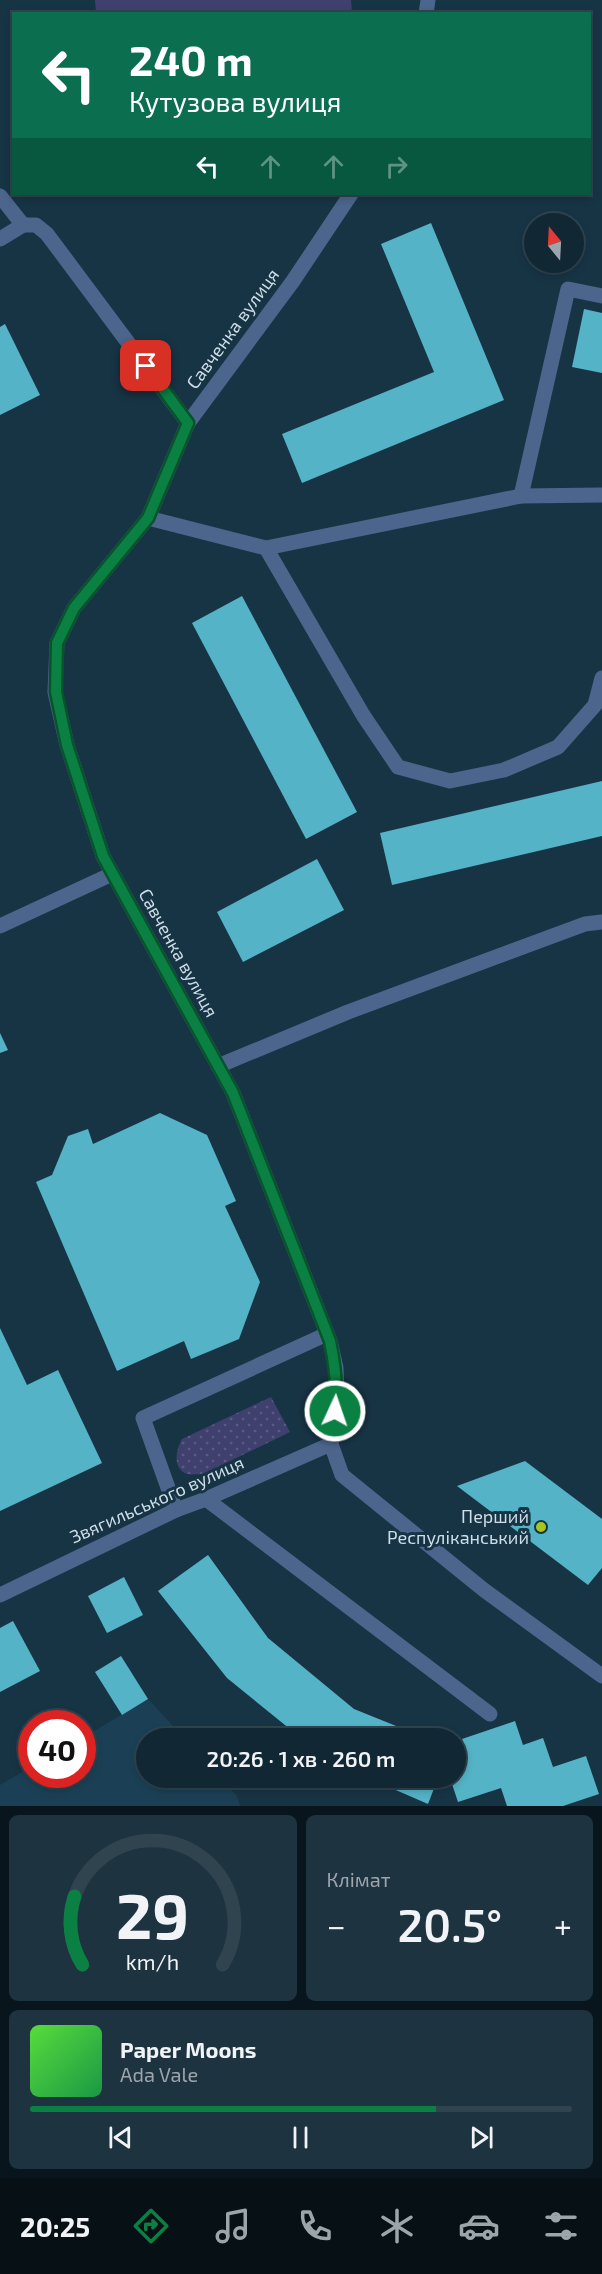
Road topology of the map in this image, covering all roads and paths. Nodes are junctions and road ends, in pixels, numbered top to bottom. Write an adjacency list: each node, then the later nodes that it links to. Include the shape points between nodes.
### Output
1 (350, 195): 6 (street, Савченка вулиця)
2 (0, 196): 3 (street)
3 (23, 225): 4 (street); 6 (street, via 36,225 47,234)
4 (0, 239)
5 (602, 296): 7 (street, via 568,289)
6 (188, 423): 9 (street, Савченка вулиця)
7 (521, 495): 8 (street); 10 (street)
8 (602, 495)
9 (148, 518): 10 (street); 12 (street, Савченка вулиця, via 74,608 57,643 56,692 67,745)
10 (266, 548): 11 (street, via 363,715 398,767 450,781 504,770 558,747 595,705)
11 (602, 678)
12 (112, 874): 14 (street); 15 (street, Савченка вулиця)
13 (602, 922): 15 (street, via 585,924 359,1008)
14 (0, 926)
15 (218, 1066): 16 (street, Савченка вулиця, via 233,1093)
16 (327, 1334): 17 (street, Савченка вулиця, via 336,1368 337,1394); 19 (street, via 143,1418)
17 (330, 1444): 18 (street, Звягильського вулиця); 21 (street, Савченка вулиця, via 342,1475 484,1590)
18 (206, 1499): 19 (street, Звягильського вулиця); 22 (street)
19 (176, 1510): 20 (street, Звягильського вулиця)
20 (0, 1595)
21 (601, 1673)
22 (490, 1714)

